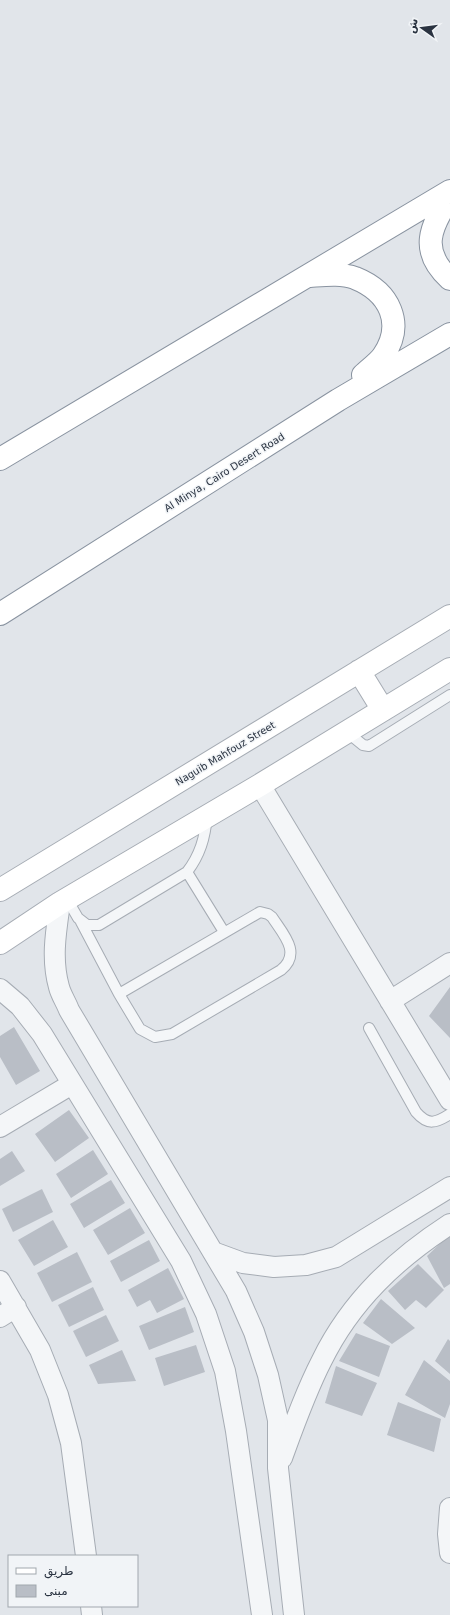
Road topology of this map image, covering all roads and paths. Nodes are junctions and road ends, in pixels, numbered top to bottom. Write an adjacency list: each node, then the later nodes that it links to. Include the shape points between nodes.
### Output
1 (450, 191): 3 (main road)
2 (450, 197): 4 (main road, via 439,214 430,239 431,252 436,264)
3 (309, 276): 6 (main road, via 331,274 355,278 366,284 380,293 390,308 394,324 391,342 382,357); 7 (main road)
4 (450, 279)
5 (450, 334): 6 (main road, Al Minya, Cairo Desert Road)
6 (338, 400): 8 (main road, Al Minya, Cairo Desert Road)
7 (0, 459)
8 (0, 614)
9 (450, 616): 11 (main road, Naguib Mahfouz Street)
10 (450, 669): 13 (main road)
11 (359, 671): 13 (main road); 18 (main road, Naguib Mahfouz Street)
12 (450, 695): 14 (lane, via 369,746 363,745)
13 (383, 710): 14 (main road)
14 (347, 732): 15 (main road)
15 (260, 785): 16 (main road); 26 (street)
16 (207, 816): 17 (lane, via 202,846); 19 (main road)
17 (187, 872): 20 (lane, via 99,925); 21 (lane)
18 (0, 890)
19 (64, 901): 20 (lane); 22 (main road); 36 (street, via 55,941 54,965 59,988 69,1010)
20 (81, 922): 25 (lane)
21 (224, 932): 25 (lane); 25 (lane, via 255,914 268,914 290,947 290,960 281,970 164,1037 155,1037 140,1029)
22 (0, 943)
23 (450, 963): 26 (street)
24 (0, 989): 28 (street, via 20,1006 37,1028)
25 (119, 994)
26 (390, 1001): 29 (street)
27 (369, 1028): 30 (lane, via 422,1119 430,1122 440,1121)
28 (72, 1084): 31 (street); 43 (street, via 181,1261 206,1314 225,1371 231,1401)
29 (450, 1100)
30 (450, 1114)
31 (0, 1127)
32 (450, 1187): 33 (street)
33 (405, 1214): 35 (street); 36 (street, via 336,1257 306,1265 258,1265)
34 (450, 1224): 35 (street)
35 (422, 1242): 39 (street, via 394,1265 366,1294 342,1325 306,1395)
36 (213, 1252): 39 (street, via 236,1291 254,1332 268,1375 278,1420)
37 (0, 1281): 38 (street)
38 (8, 1312): 42 (street, via 40,1350 60,1402 71,1443)
39 (278, 1468): 44 (street)
40 (450, 1508): 41 (street)
41 (450, 1553)
42 (86, 1555)
43 (262, 1615)
44 (294, 1615)

